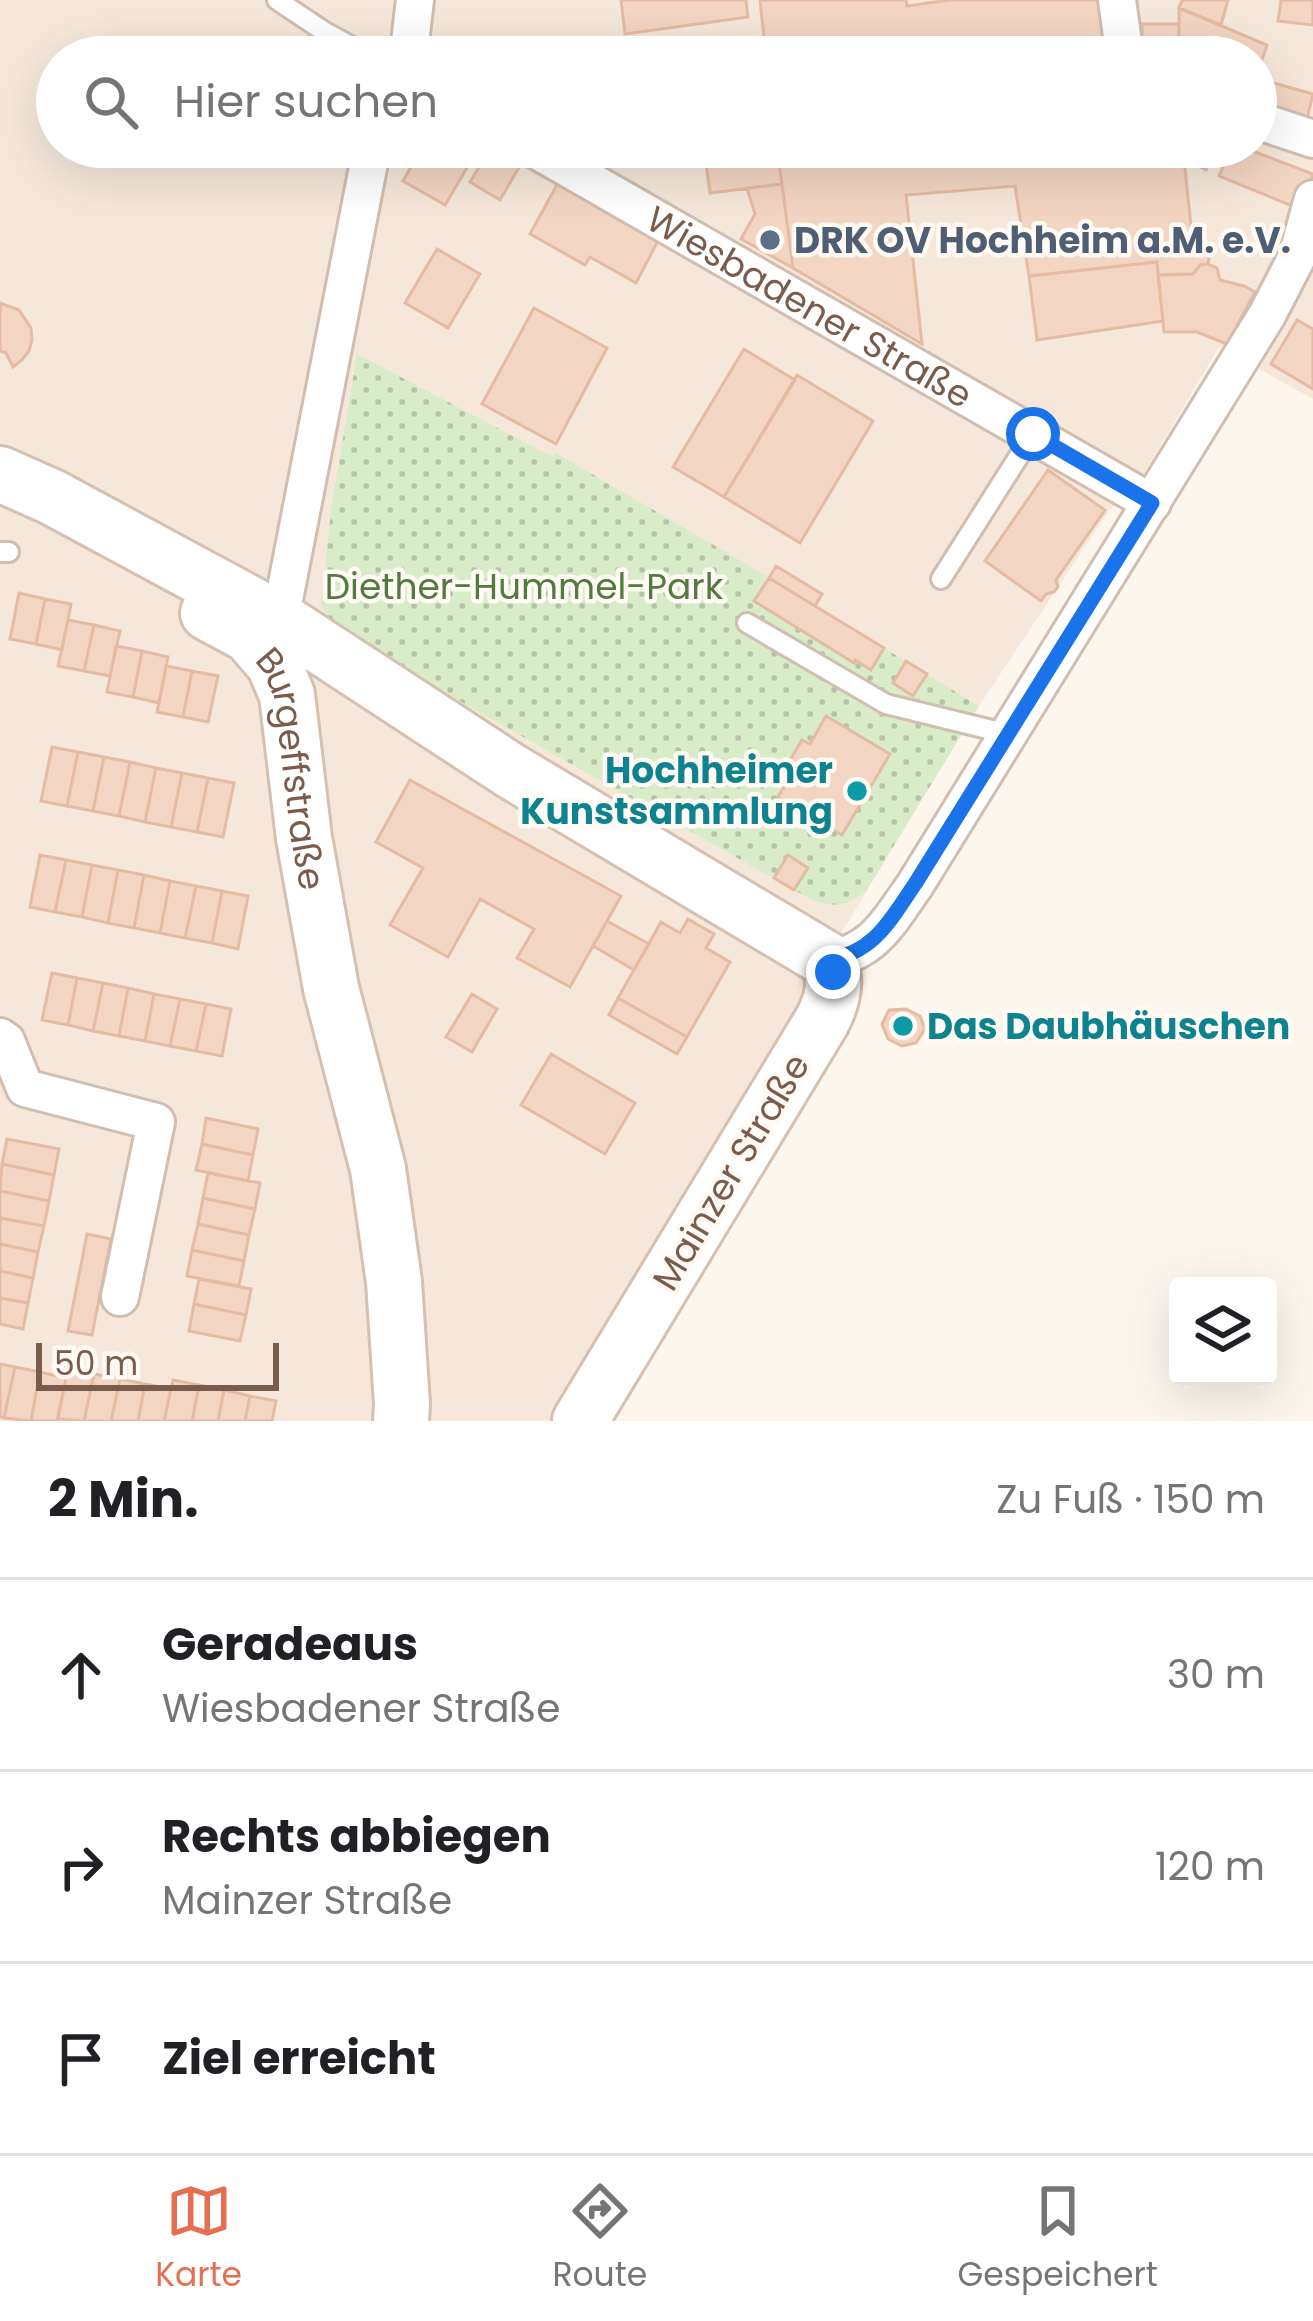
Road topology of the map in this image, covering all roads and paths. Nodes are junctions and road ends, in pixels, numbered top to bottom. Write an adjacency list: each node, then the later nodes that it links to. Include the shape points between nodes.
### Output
1 (277, 0): 4 (lane)
2 (415, 0): 5 (street)
3 (1117, 0): 6 (street)
4 (332, 36)
5 (411, 36)
6 (1122, 36)
7 (1277, 127): 8 (street)
8 (1313, 139)
9 (367, 168): 19 (street, Burgeffstraße)
10 (595, 168): 13 (street, Wiesbadener Straße)
11 (1313, 199): 12 (street)
12 (1301, 280): 15 (street)
13 (1033, 434): 15 (street, Wiesbadener Straße); 17 (lane)
14 (0, 474): 19 (main road, via 52,497)
15 (1152, 503): 21 (street)
16 (3, 536): 19 (main road, via 40,523)
17 (941, 578)
18 (747, 623): 21 (lane, via 886,704)
19 (264, 627): 20 (main road, via 340,657); 22 (main road, Burgeffstraße, via 287,695)
20 (396, 698): 22 (main road, via 355,686 330,694 311,712); 23 (main road)
21 (1008, 734): 23 (street, via 884,929 860,950)
22 (294, 749): 26 (main road, Burgeffstraße, via 331,988 378,1169)
23 (828, 960): 27 (main road, Mainzer Straße, via 834,980 823,1021)
24 (0, 1037): 25 (street, via 25,1088 156,1122)
25 (120, 1298)
26 (401, 1421)
27 (580, 1421)

